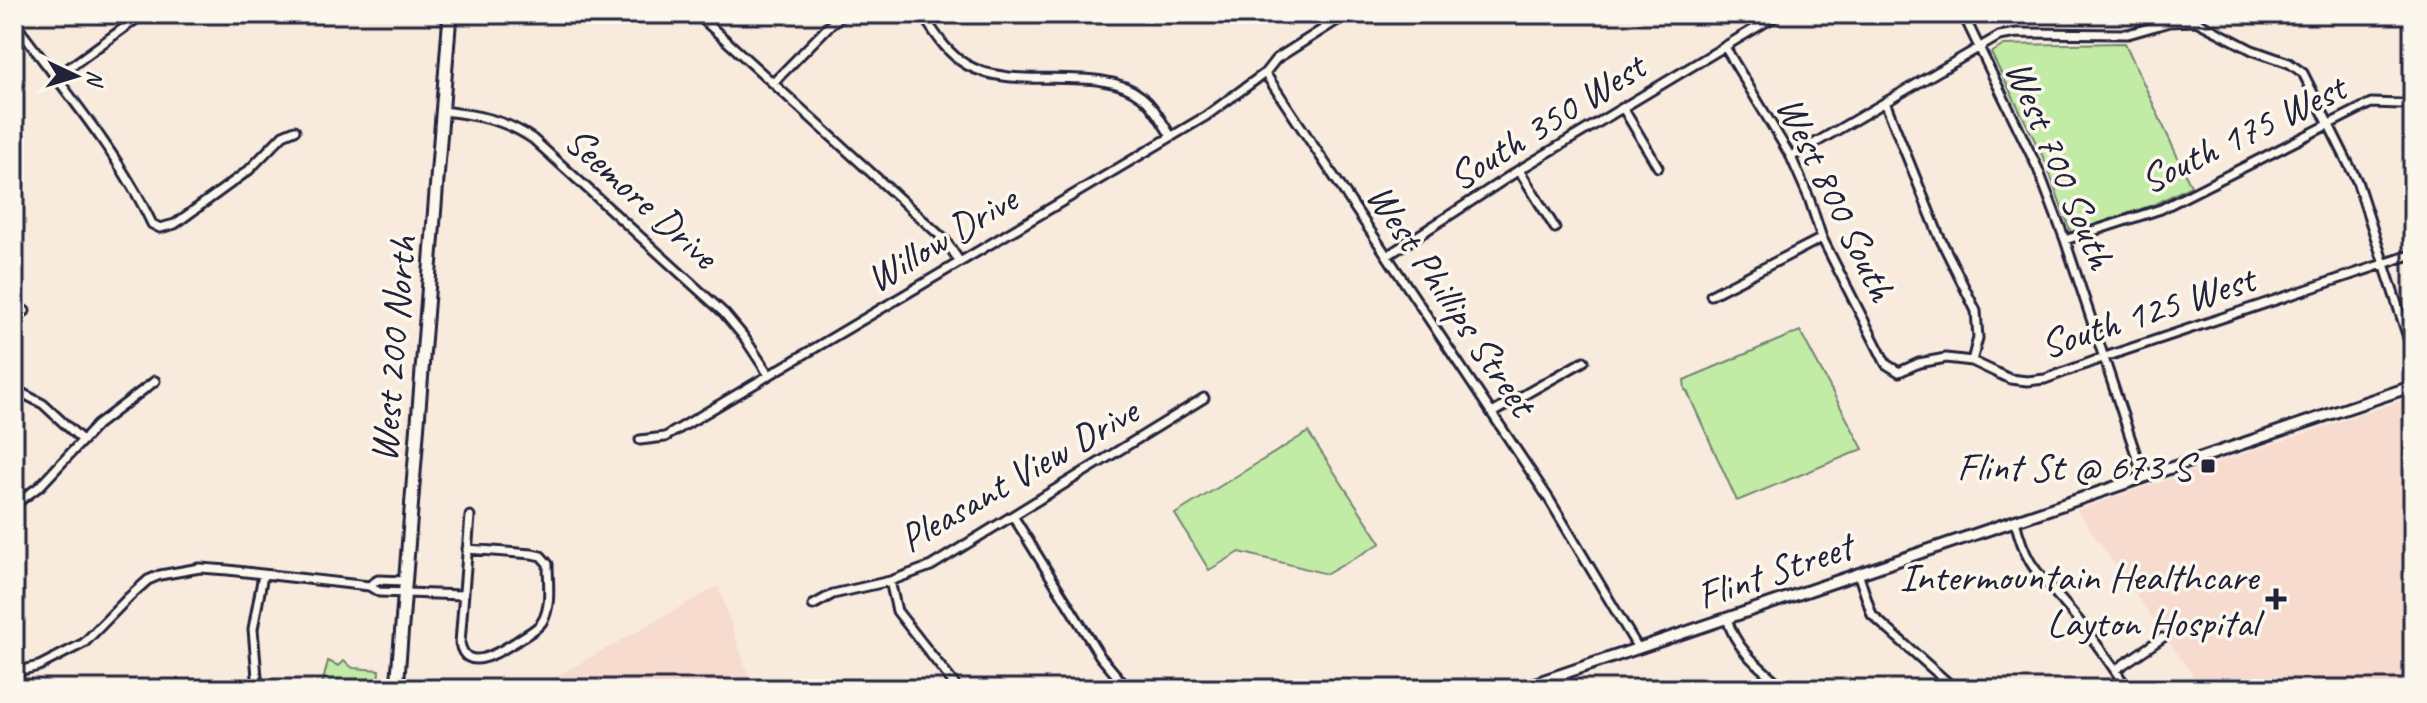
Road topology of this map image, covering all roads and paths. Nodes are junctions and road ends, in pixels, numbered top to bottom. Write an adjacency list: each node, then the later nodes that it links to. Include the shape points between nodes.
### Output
1 (143, 14): 13 (street)
2 (450, 14): 18 (main road, West 200 North)
3 (697, 14): 14 (street)
4 (844, 14): 14 (street)
5 (922, 14): 21 (street, via 965,64 1003,77 1101,81 1125,87 1154,109)
6 (1347, 14): 12 (street, via 1276,59)
7 (1779, 14): 11 (street, South 350 West)
8 (1963, 14): 10 (street, West 700 South)
9 (14, 22): 13 (street)
10 (1979, 46): 15 (street); 19 (street, via 2017,33 2128,34 2196,21 2303,73); 27 (street, West 700 South, via 2038,169)
11 (1725, 47): 17 (street, South 350 West); 22 (street, West 800 South)
12 (1265, 73): 21 (street, Willow Drive); 29 (street, West Phillips Street)
13 (55, 78): 20 (street, via 127,178 152,224 160,228 175,224)
14 (773, 83): 30 (street, via 945,240)
15 (1885, 102): 22 (street); 38 (street, via 1976,311 1978,338)
16 (2401, 104): 19 (street, South 175 West, via 2371,103)
17 (1623, 108): 23 (street); 24 (street, South 350 West)
18 (443, 111): 40 (street, Seemore Drive, via 487,116 533,139 724,313); 58 (main road, West 200 North)
19 (2329, 123): 27 (street, South 175 West, via 2161,209); 31 (street, via 2357,181)
20 (295, 130)
21 (1171, 136): 30 (street, Willow Drive)
22 (1791, 157): 26 (street, West 800 South)
23 (1658, 167)
24 (1519, 170): 25 (street); 29 (street, South 350 West)
25 (1555, 228)
26 (1822, 238): 32 (street); 39 (street, West 800 South, via 1886,364)
27 (2065, 240): 36 (street, West 700 South)
28 (2413, 254): 31 (street, South 125 West)
29 (1387, 256): 45 (street, West Phillips Street)
30 (960, 262): 40 (street, Willow Drive)
31 (2384, 264): 35 (street); 36 (street, South 125 West)
32 (1711, 295)
33 (25, 311): 34 (street)
34 (14, 318)
35 (2413, 353)
36 (2105, 357): 38 (street, South 125 West, via 2027,381); 48 (street, West 700 South)
37 (1584, 361): 45 (street)
38 (1972, 361): 39 (street, South 125 West, via 1946,358)
39 (1899, 372)
40 (769, 375): 47 (street, Willow Drive, via 665,437)
41 (155, 381): 46 (street)
42 (2413, 386): 48 (street, Flint Street)
43 (14, 389): 46 (street, via 43,404)
44 (1204, 398): 51 (street, Pleasant View Drive)
45 (1492, 413): 63 (street, West Phillips Street)
46 (81, 439): 49 (street, via 40,486)
47 (640, 440)
48 (2143, 476): 52 (street, Flint Street)
49 (14, 505)
50 (470, 516): 53 (street)
51 (1013, 516): 56 (street, Pleasant View Drive, via 931,566); 70 (street, via 1100,656)
52 (2015, 521): 54 (street, Flint Street); 64 (street, via 2032,569)
53 (467, 549): 59 (street); 59 (street, via 545,559 547,610 540,625 484,659 468,657 460,643)
54 (1858, 573): 61 (street, Flint Street); 74 (street, via 1872,615)
55 (263, 575): 57 (street); 65 (street, via 200,568 160,575 129,597 84,643); 67 (street, via 253,629)
56 (890, 581): 60 (street, Pleasant View Drive, via 833,594); 69 (street, via 897,611)
57 (369, 586): 58 (street, via 379,592); 58 (street, via 378,580)
58 (405, 588): 59 (street); 68 (main road, West 200 North)
59 (463, 595)
60 (813, 605)
61 (1727, 618): 63 (street, Flint Street); 66 (street, via 1750,658)
62 (2162, 638): 64 (street)
63 (1638, 648): 71 (street, Flint Street)
64 (2115, 670): 75 (street)
65 (14, 672)
66 (1776, 681): 72 (street); 73 (street)
67 (258, 689)
68 (397, 689)
69 (958, 689)
70 (1128, 689)
71 (1518, 689)
72 (1770, 689)
73 (1785, 689)
74 (1955, 689)
75 (2128, 689)

